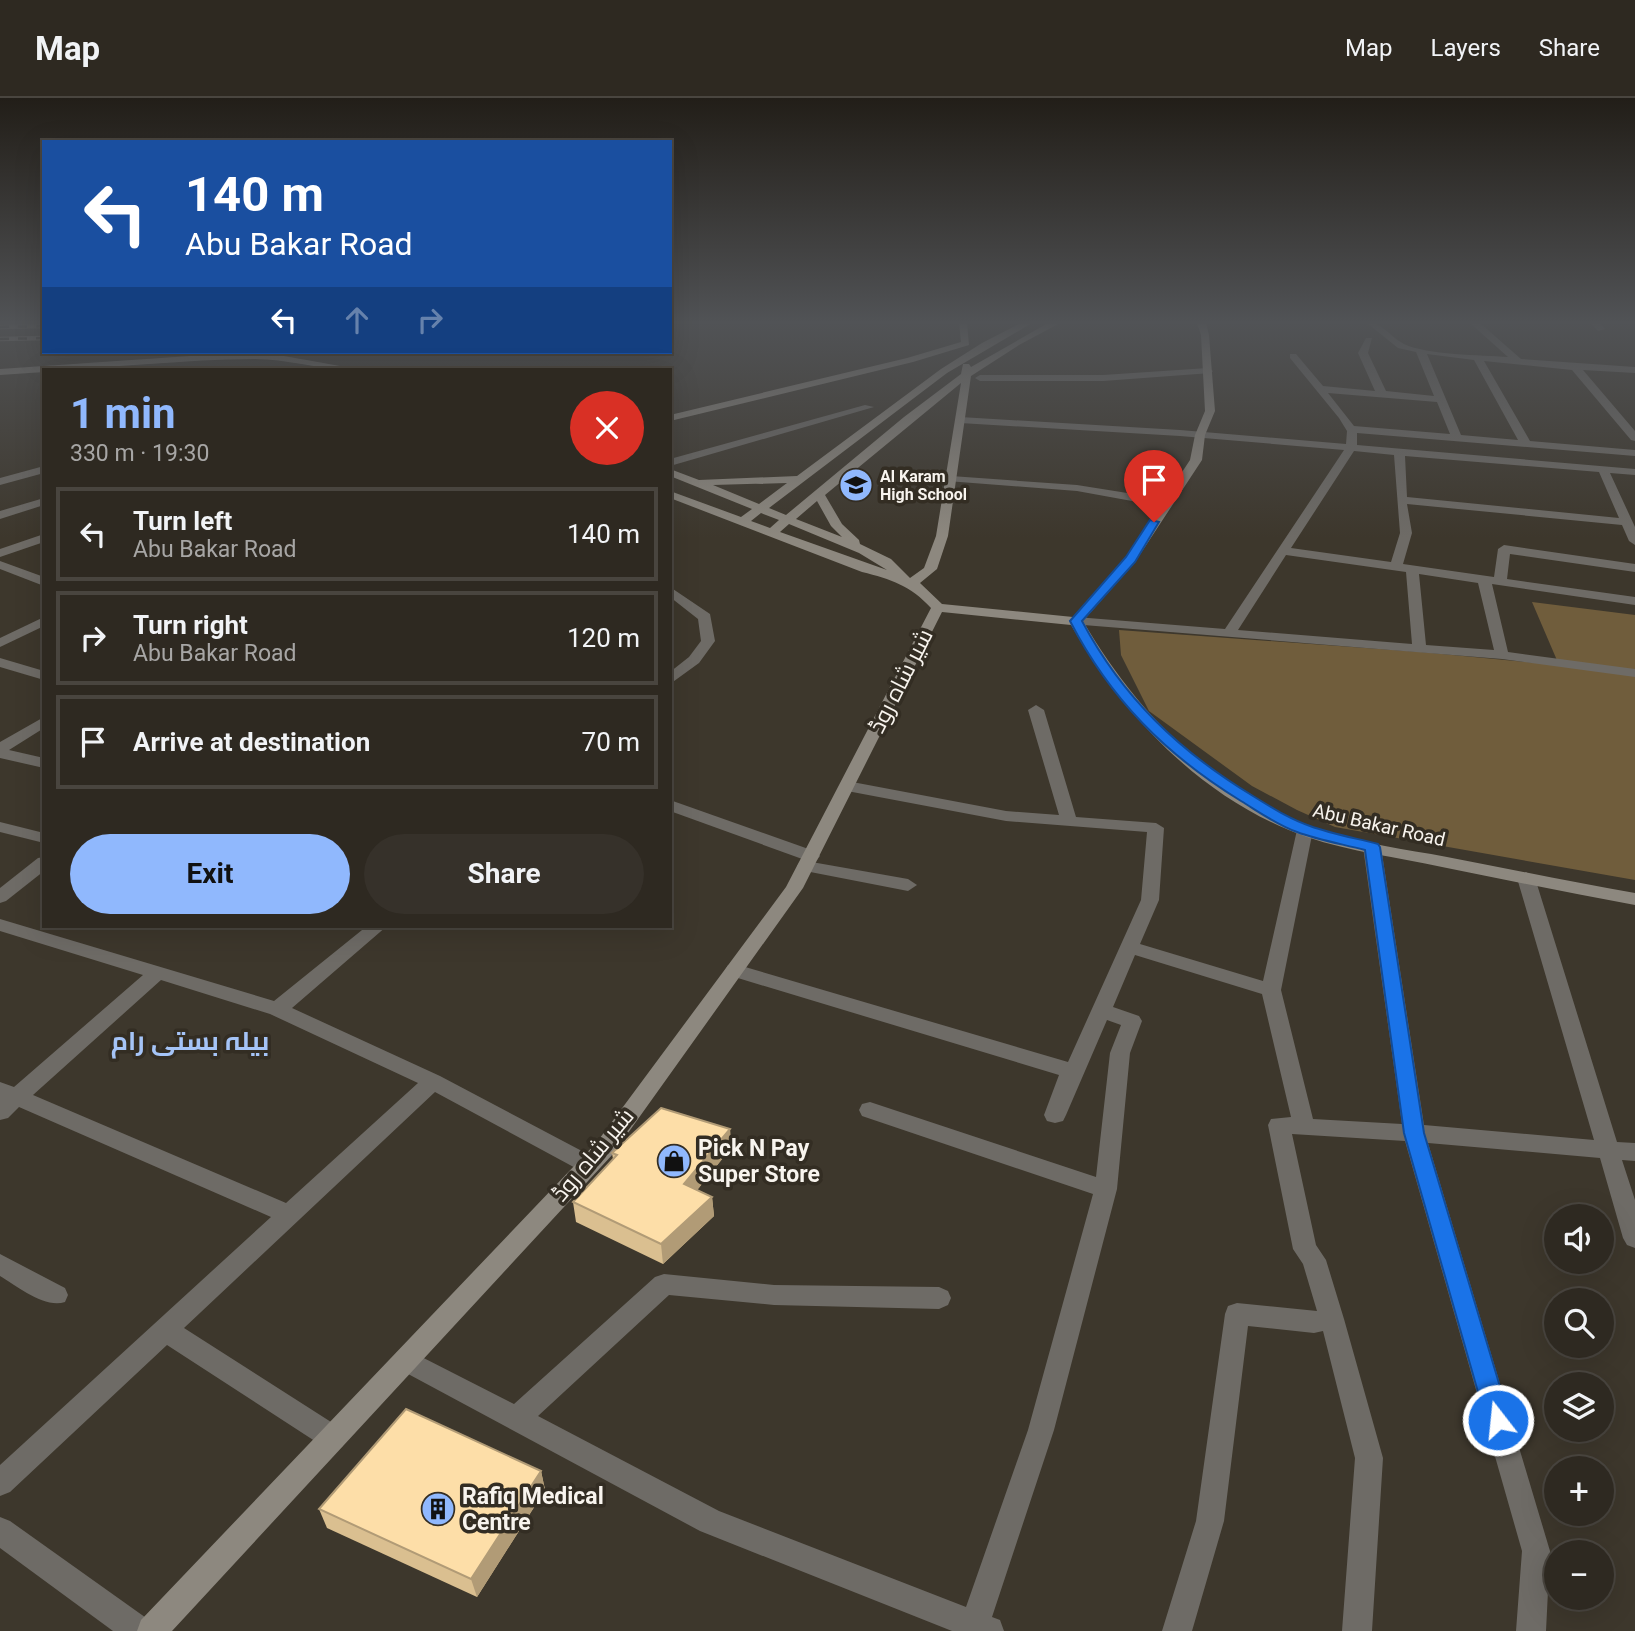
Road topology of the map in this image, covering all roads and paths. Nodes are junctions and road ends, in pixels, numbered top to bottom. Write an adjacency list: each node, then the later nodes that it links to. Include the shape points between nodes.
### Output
1 (767, 395): 15 (street)
2 (910, 395): 30 (street)
3 (941, 395): 35 (street, via 862,456)
4 (966, 395): 16 (street)
5 (1209, 395): 18 (street, via 1210,411)
6 (1324, 395): 17 (street)
7 (1388, 395): 11 (street)
8 (1438, 395): 11 (street)
9 (1498, 395): 21 (street)
10 (1598, 395): 13 (street)
11 (1440, 399): 19 (street)
12 (869, 407): 25 (street)
13 (1617, 417): 14 (street); 20 (street)
14 (1635, 417)
15 (672, 418)
16 (960, 420): 18 (street); 31 (street)
17 (1350, 429): 19 (street); 22 (street)
18 (1200, 435): 22 (street); 38 (street, via 1196,460)
19 (1457, 438): 21 (street)
20 (1635, 438)
21 (1526, 444): 24 (street)
22 (1351, 448): 23 (street); 48 (street)
23 (1399, 452): 26 (street); 36 (street)
24 (1635, 453)
25 (672, 462)
26 (1603, 469): 28 (street); 43 (street)
27 (42, 470): 33 (street)
28 (1635, 472)
29 (672, 473): 32 (street)
30 (802, 479): 32 (street); 39 (street)
31 (951, 479): 38 (street, via 1077,488); 54 (street, via 946,523 931,568 922,578)
32 (685, 480): 39 (street)
33 (0, 482)
34 (672, 495): 42 (street)
35 (820, 496): 41 (street); 47 (street, via 837,526)
36 (1401, 500): 43 (street); 51 (street, via 1406,533)
37 (42, 502): 40 (street)
38 (1166, 503): 61 (street, via 1131,559)
39 (761, 509): 41 (street); 42 (street)
40 (0, 515)
41 (789, 520): 44 (street); 47 (street)
42 (742, 522): 44 (street)
43 (1626, 522): 46 (street)
44 (771, 533): 54 (street)
45 (42, 539): 49 (street)
46 (1635, 541)
47 (863, 550): 54 (street)
48 (1283, 551): 51 (street); 63 (street)
49 (0, 553)
50 (0, 565): 56 (street)
51 (1396, 567): 53 (street)
52 (1635, 568): 57 (street, via 1504,548)
53 (1412, 569): 55 (street); 65 (street)
54 (906, 579): 60 (street)
55 (1484, 579): 57 (street); 66 (street)
56 (42, 581)
57 (1500, 582): 59 (street)
58 (672, 592): 70 (street, via 705,617 708,641)
59 (1635, 601)
60 (938, 608): 61 (street); 75 (street, شیر شاہ روڈ)
61 (1076, 621): 63 (street); 79 (street, Abu Bakar Road, via 1125,699 1152,727 1214,778)
62 (42, 622): 64 (street)
63 (1228, 634): 65 (street)
64 (0, 643)
65 (1420, 650): 66 (street)
66 (1502, 655): 68 (street)
67 (0, 662): 69 (street)
68 (1635, 673)
69 (42, 675)
70 (672, 678)
71 (1036, 710): 77 (street)
72 (42, 722): 73 (street)
73 (0, 751): 74 (street)
74 (42, 762)
75 (847, 786): 77 (street, via 1006,816); 82 (street, شیر شاہ روڈ)
76 (672, 806): 82 (street)
77 (1069, 821): 90 (street, via 1156,828 1150,900)
78 (0, 827): 80 (street)
79 (1305, 830): 81 (street, Abu Bakar Road); 93 (street)
80 (42, 838)
81 (1372, 847): 84 (street, Abu Bakar Road); 100 (street)
82 (809, 861): 85 (street); 91 (street, شیر شاہ روڈ)
83 (42, 864): 86 (street)
84 (1526, 878): 87 (street, Abu Bakar Road); 101 (street)
85 (908, 885)
86 (0, 897)
87 (1635, 899)
88 (0, 925): 92 (street)
89 (376, 928): 94 (street)
90 (1130, 947): 93 (street); 95 (street)
91 (735, 970): 95 (street, via 1071,1071 1055,1115); 103 (street, شیر شاہ روڈ)
92 (157, 973): 94 (street); 97 (street)
93 (1271, 990): 99 (street)
94 (277, 1009): 96 (street)
95 (1102, 1011): 104 (street, via 1132,1021 1120,1053)
96 (433, 1081): 103 (street); 105 (street)
97 (5, 1100): 105 (street)
98 (870, 1110): 104 (street)
99 (1304, 1127): 100 (street); 110 (street, via 1279,1125 1305,1249 1314,1260)
100 (1414, 1133): 101 (street); 122 (street, via 1536,1551)
101 (1607, 1150): 102 (street); 106 (street)
102 (1635, 1152)
103 (589, 1165): 112 (street, شیر شاہ روڈ)
104 (1106, 1189): 117 (street)
105 (289, 1214): 111 (street)
106 (1635, 1238)
107 (0, 1264): 108 (street)
108 (56, 1296)
109 (939, 1298): 113 (street, via 774,1295 664,1284)
110 (1332, 1319): 120 (street, via 1314,1322 1237,1314 1209,1521); 121 (street, via 1369,1458)
111 (165, 1330): 114 (street); 115 (street)
112 (406, 1360): 113 (street); 114 (street, شیر شاہ روڈ)
113 (517, 1418): 117 (street, via 710,1521)
114 (333, 1438): 119 (street, شیر شاہ روڈ)
115 (0, 1483)
116 (0, 1531): 118 (street)
117 (982, 1628)
118 (138, 1631)
119 (152, 1631)
120 (1177, 1631)
121 (1357, 1631)
122 (1531, 1631)

